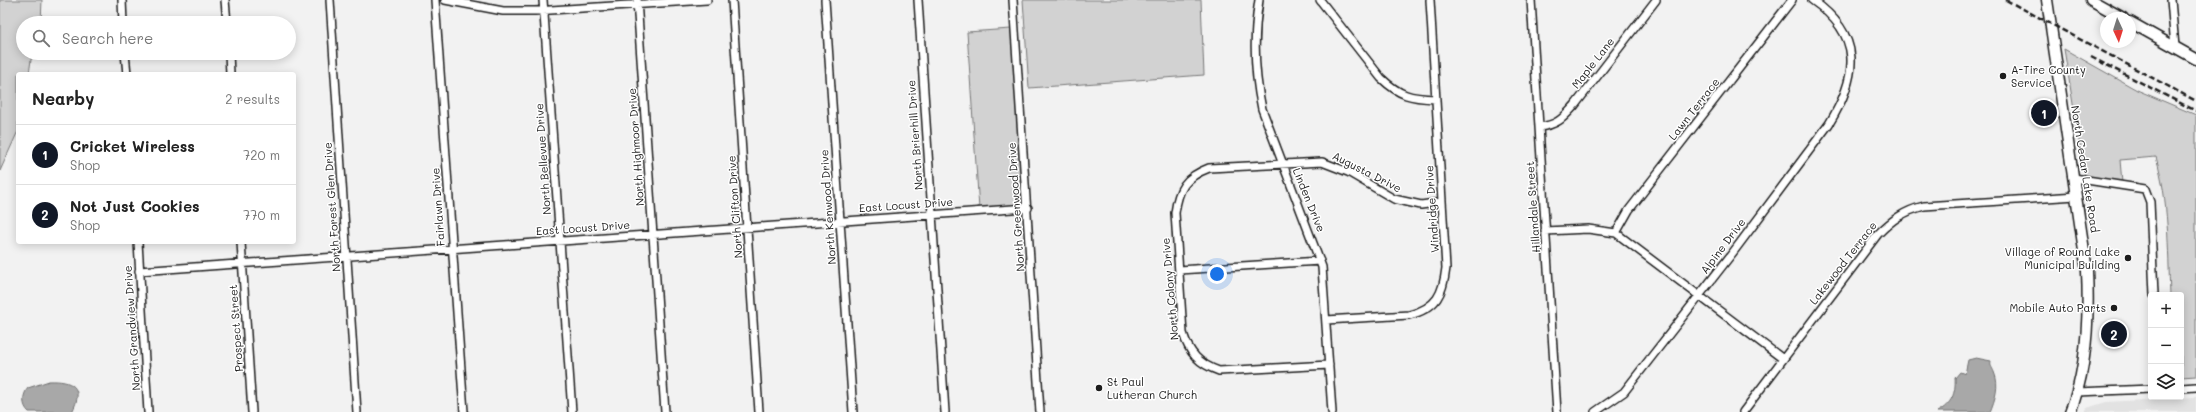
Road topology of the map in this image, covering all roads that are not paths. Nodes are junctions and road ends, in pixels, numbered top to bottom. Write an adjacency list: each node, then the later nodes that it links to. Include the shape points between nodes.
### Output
1 (122, 0): 25 (street)
2 (226, 0): 26 (street)
3 (330, 0): 51 (street, North Forest Glen Drive)
4 (435, 0): 50 (street, Fairlawn Drive)
5 (445, 0): 23 (street, via 504,11)
6 (543, 0): 23 (street, North Bellevue Drive)
7 (706, 0): 22 (street)
8 (732, 0): 43 (street, North Clifton Drive)
9 (825, 0): 42 (street, North Kenwood Drive)
10 (918, 0): 41 (street, North Brierhill Drive)
11 (1013, 0): 40 (street, North Greenwood Drive)
12 (1259, 0): 36 (street, Linden Drive, via 1254,28 1257,85 1262,109)
13 (1320, 0): 34 (street, via 1392,89 1415,98)
14 (1430, 0): 34 (street, Windridge Drive)
15 (1531, 0): 35 (street, Hillandale Street)
16 (1656, 0): 35 (street, Maple Lane, via 1575,105 1561,120 1551,126)
17 (1792, 0): 45 (street, Lawn Terrace, via 1629,210)
18 (1812, 0): 57 (street, Alpine Drive, via 1827,10 1848,39 1851,53 1850,79 1839,108)
19 (2047, 0): 37 (main road, North Cedar Lake Road)
20 (2091, 0): 24 (main road)
21 (2172, 0): 28 (street)
22 (637, 2): 23 (street); 46 (street, North Highmoor Drive)
23 (544, 10): 47 (street, North Bellevue Drive)
24 (2112, 12)
25 (123, 16)
26 (227, 16)
27 (2136, 25): 28 (main road)
28 (2175, 47): 29 (main road)
29 (2196, 59)
30 (126, 60): 32 (street)
31 (229, 60): 33 (street)
32 (127, 72)
33 (230, 72)
34 (1436, 99): 39 (street, Windridge Drive)
35 (1539, 126): 44 (street, Hillandale Street)
36 (1283, 163): 39 (street, Augusta Drive, via 1322,162 1348,172 1394,200 1421,204); 52 (street, Linden Drive); 54 (street, North Colony Drive, via 1209,168 1197,173 1185,183 1178,195 1175,214)
37 (2074, 178): 38 (main road, North Cedar Lake Road); 56 (street, via 2146,189 2150,202)
38 (2076, 196): 59 (street, Lakewood Terrace, via 1952,203 1907,210 1878,234); 64 (main road, North Cedar Lake Road, via 2084,242 2088,297)
39 (1442, 202): 58 (street, Windridge Drive, via 1446,268 1444,288 1433,303 1422,311 1410,315)
40 (1028, 208): 41 (street, East Locust Drive); 74 (street, North Greenwood Drive)
41 (932, 214): 42 (street, East Locust Drive); 73 (street, North Brierhill Drive)
42 (840, 221): 43 (street, East Locust Drive); 72 (street, North Kenwood Drive)
43 (747, 228): 46 (street, East Locust Drive); 71 (street, North Clifton Drive)
44 (1545, 231): 45 (street, via 1588,229); 76 (street, Hillandale Street)
45 (1616, 233): 57 (street)
46 (653, 234): 47 (street, East Locust Drive); 70 (street, North Highmoor Drive)
47 (559, 241): 50 (street, East Locust Drive); 69 (street, North Bellevue Drive)
48 (138, 244): 55 (street, North Grandview Drive)
49 (241, 244): 53 (street, Prospect Street)
50 (452, 248): 51 (street, East Locust Drive); 68 (street, Fairlawn Drive)
51 (346, 256): 53 (street, East Locust Drive); 67 (street, North Forest Glen Drive)
52 (1320, 261): 54 (street); 58 (street, Linden Drive)
53 (243, 263): 55 (street, East Locust Drive); 66 (street, Prospect Street)
54 (1179, 270): 60 (street, North Colony Drive, via 1183,333 1187,346 1206,366 1219,371 1232,371)
55 (139, 271): 65 (street, North Grandview Drive)
56 (2154, 292)
57 (1699, 296): 59 (street); 77 (street, Alpine Drive, via 1624,392)
58 (1326, 320): 60 (street, Linden Drive)
59 (1783, 359): 78 (street, Lakewood Terrace)
60 (1329, 365): 75 (street, Linden Drive)
61 (2196, 387): 62 (street)
62 (2184, 388)
63 (2148, 389): 64 (street)
64 (2077, 392): 79 (main road, North Cedar Lake Road)
65 (148, 412)
66 (252, 412)
67 (357, 412)
68 (464, 412)
69 (572, 412)
70 (665, 412)
71 (760, 412)
72 (853, 412)
73 (945, 412)
74 (1040, 412)
75 (1332, 412)
76 (1557, 412)
77 (1595, 412)
78 (1743, 412)
79 (2070, 412)

